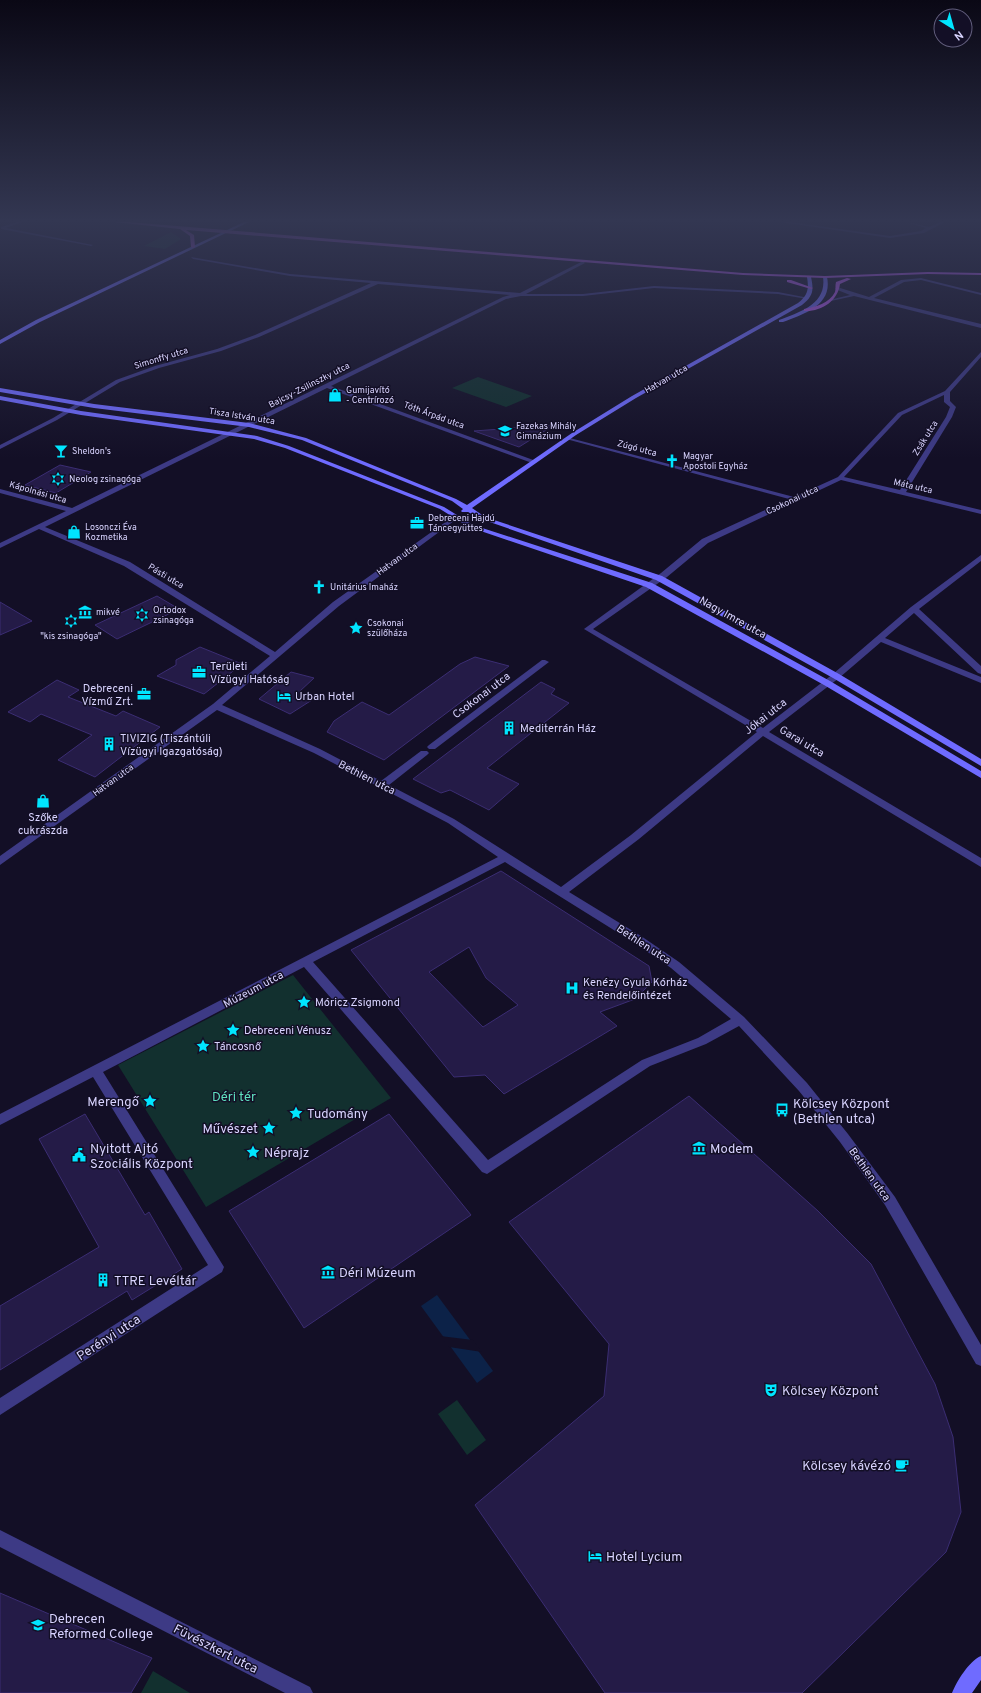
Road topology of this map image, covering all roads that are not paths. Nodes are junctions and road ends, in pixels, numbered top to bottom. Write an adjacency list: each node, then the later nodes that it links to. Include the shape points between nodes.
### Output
1 (80, 301): 11 (street)
2 (331, 301): 17 (street, Simonffy utca, via 257,336 118,381)
3 (499, 301): 13 (street, Bajcsy-Zsilinszky utca)
4 (802, 301): 10 (street, Hatvan utca)
5 (818, 301): 8 (street, Hatvan utca)
6 (829, 301): 8 (main road)
7 (882, 301): 9 (street)
8 (806, 310): 10 (street, Hatvan utca)
9 (981, 326)
10 (756, 330): 21 (street, Hatvan utca, via 634,397)
11 (0, 342)
12 (981, 354): 15 (street, Csokonai utca)
13 (327, 386): 19 (street, Bajcsy-Zsilinszky utca); 23 (street, Tóth Árpád utca)
14 (0, 390): 17 (street, Tisza István utca)
15 (947, 392): 24 (street, Csokonai utca, via 900,414); 26 (street, Zsák utca, via 947,402 953,407 949,417)
16 (0, 398): 18 (street, Tisza István utca)
17 (80, 404): 18 (street, Simonffy utca); 19 (street, Tisza István utca)
18 (68, 411): 20 (street, Tisza István utca); 22 (street, Simonffy utca)
19 (249, 425): 20 (street, Bajcsy-Zsilinszky utca); 28 (street, Tisza István utca, via 304,439 454,500)
20 (232, 433): 29 (street, Bajcsy-Zsilinszky utca); 31 (street, Tisza István utca, via 287,447 442,508)
21 (568, 438): 23 (street, Hatvan utca); 27 (street, Zúgó utca)
22 (0, 446)
23 (534, 462): 28 (street, Hatvan utca)
24 (840, 478): 26 (street, Máta utca); 27 (street, Csokonai utca)
25 (0, 491): 29 (street, Kápolnási utca)
26 (902, 493): 30 (street, Máta utca)
27 (795, 499): 35 (street, Csokonai utca, via 705,540)
28 (468, 509): 31 (street, Hatvan utca); 35 (street, Nagy Imre utca, via 484,518)
29 (71, 510): 32 (street, Bajcsy-Zsilinszky utca)
30 (981, 512)
31 (456, 517): 36 (street, Nagy Imre utca, via 471,526); 40 (street, Hatvan utca, via 336,604)
32 (40, 526): 33 (street, Bajcsy-Zsilinszky utca); 40 (street, Pásti utca, via 127,564)
33 (0, 546)
34 (981, 557): 37 (street, Jókai utca)
35 (659, 578): 36 (street, Csokonai utca); 43 (street, Nagy Imre utca)
36 (649, 585): 38 (street, Csokonai utca); 45 (street, Nagy Imre utca)
37 (914, 609): 39 (street, Jókai utca); 42 (street)
38 (588, 629): 47 (street, Garai utca)
39 (879, 638): 43 (street, Jókai utca); 44 (street)
40 (276, 656): 46 (street, Hatvan utca)
41 (545, 662): 48 (street, Csokonai utca)
42 (981, 671)
43 (836, 676): 45 (street, Jókai utca); 50 (street, Nagy Imre utca)
44 (981, 680)
45 (827, 683): 47 (street, Jókai utca); 51 (street, Nagy Imre utca)
46 (216, 706): 52 (street, Bethlen utca, via 317,751); 54 (street, Hatvan utca)
47 (763, 732): 55 (street, Garai utca); 56 (street, Jókai utca, via 635,837)
48 (432, 747)
49 (424, 753): 52 (street)
50 (981, 763)
51 (981, 775)
52 (382, 785): 53 (street, Bethlen utca, via 451,821)
53 (506, 857): 56 (street, Bethlen utca); 57 (street, Múzeum utca)
54 (0, 861)
55 (981, 863)
56 (562, 892): 58 (street, Bethlen utca, via 675,965)
57 (306, 962): 58 (street, via 487,1168 646,1064 702,1041); 59 (street, Múzeum utca)
58 (740, 1020): 61 (street, Bethlen utca, via 803,1087 890,1201)
59 (96, 1071): 60 (street, Múzeum utca); 62 (street, Perényi utca, via 217,1267)
60 (0, 1120)
61 (981, 1358)
62 (0, 1407)
63 (0, 1538): 65 (street, Füvészkert utca)
64 (981, 1665): 66 (street)
65 (304, 1693)
66 (961, 1693)

